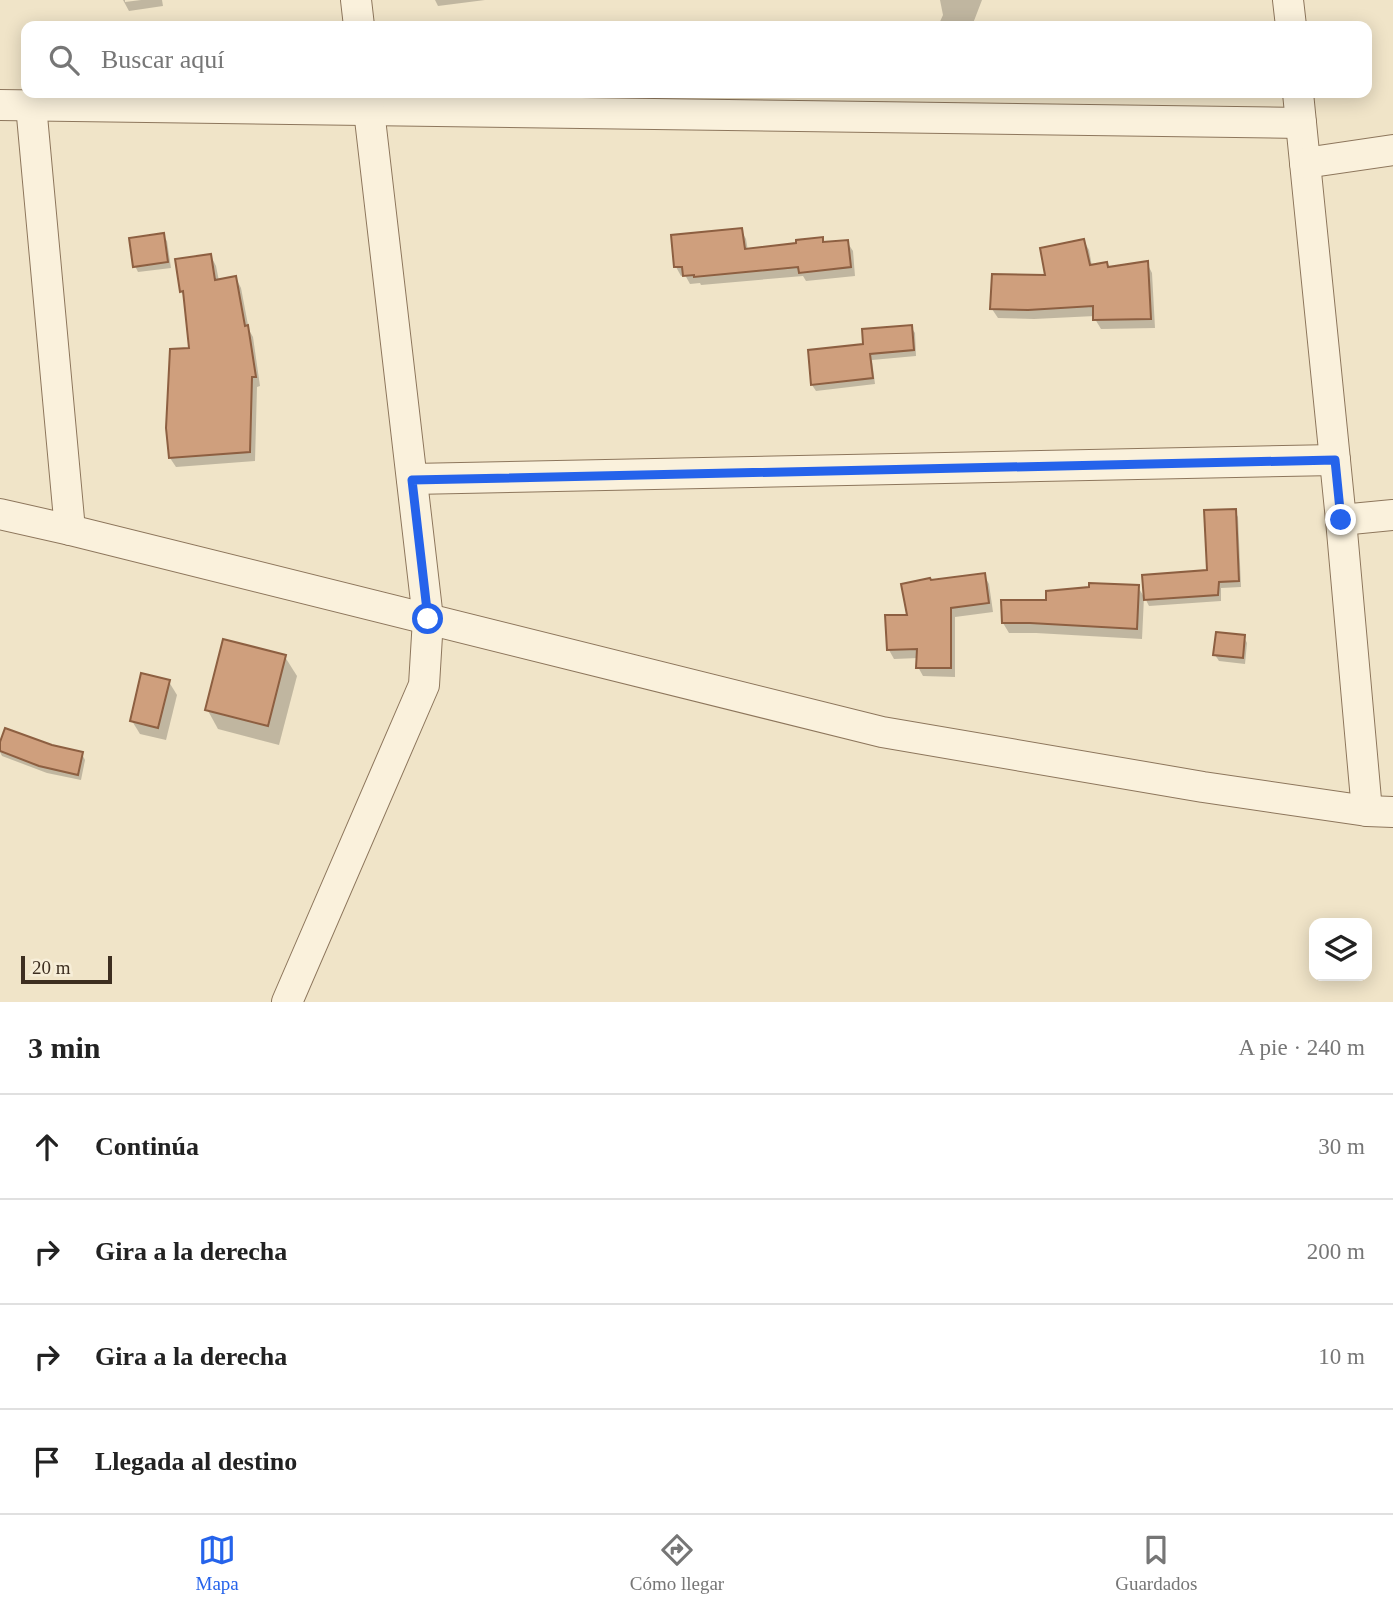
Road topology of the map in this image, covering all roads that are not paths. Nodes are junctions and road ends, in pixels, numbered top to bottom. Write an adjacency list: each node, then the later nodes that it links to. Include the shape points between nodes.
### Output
1 (356, 0): 3 (street)
2 (1288, 0): 4 (street)
3 (358, 21)
4 (1290, 21)
5 (1298, 98): 9 (street)
6 (368, 102): 8 (street); 9 (street); 13 (street)
7 (0, 105): 8 (street)
8 (31, 105): 17 (street)
9 (1301, 123): 11 (street)
10 (1393, 150): 11 (street)
11 (1305, 163): 12 (street)
12 (1335, 460): 13 (street); 16 (street)
13 (412, 480): 18 (street)
14 (0, 514): 17 (street)
15 (1393, 515): 16 (street)
16 (1341, 520): 19 (street)
17 (70, 530): 18 (street)
18 (428, 619): 19 (street, via 881,732); 20 (street, via 424,685)
19 (1380, 812)
20 (287, 1002)

